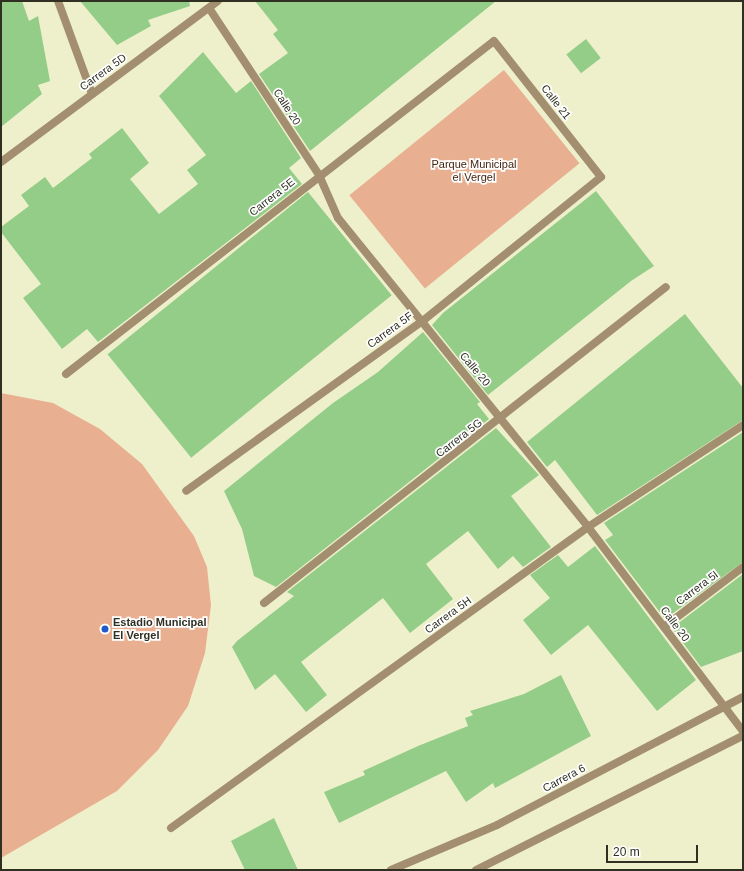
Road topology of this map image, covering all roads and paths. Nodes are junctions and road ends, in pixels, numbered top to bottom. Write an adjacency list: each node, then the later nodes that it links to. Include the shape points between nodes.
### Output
1 (58, 1): 5 (street)
2 (218, 1): 3 (street, Carrera 5D)
3 (209, 8): 5 (street, Carrera 5D); 7 (street, Calle 20)
4 (494, 41): 7 (street, Carrera 5E); 8 (street, Calle 21)
5 (92, 94): 6 (street, Carrera 5D)
6 (1, 162)
7 (319, 175): 10 (street, Calle 20, via 338,218); 11 (street, Carrera 5E)
8 (601, 177): 10 (street, Carrera 5F)
9 (666, 287): 12 (street, Carrera 5G)
10 (421, 322): 12 (street, Calle 20); 14 (street, Carrera 5F)
11 (66, 374)
12 (502, 418): 15 (street, Calle 20); 17 (street, Carrera 5G)
13 (743, 425): 15 (street, Carrera 5H)
14 (186, 491)
15 (588, 527): 18 (street, Calle 20); 23 (street, Carrera 5H)
16 (743, 567): 18 (street, Carrera 5I)
17 (264, 603)
18 (664, 627): 20 (street, Calle 20)
19 (743, 697): 20 (street, Carrera 6)
20 (724, 707): 21 (street, Calle 20); 24 (street, Carrera 6, via 498,825)
21 (743, 731)
22 (743, 736): 25 (street)
23 (171, 828)
24 (391, 870)
25 (476, 870)

